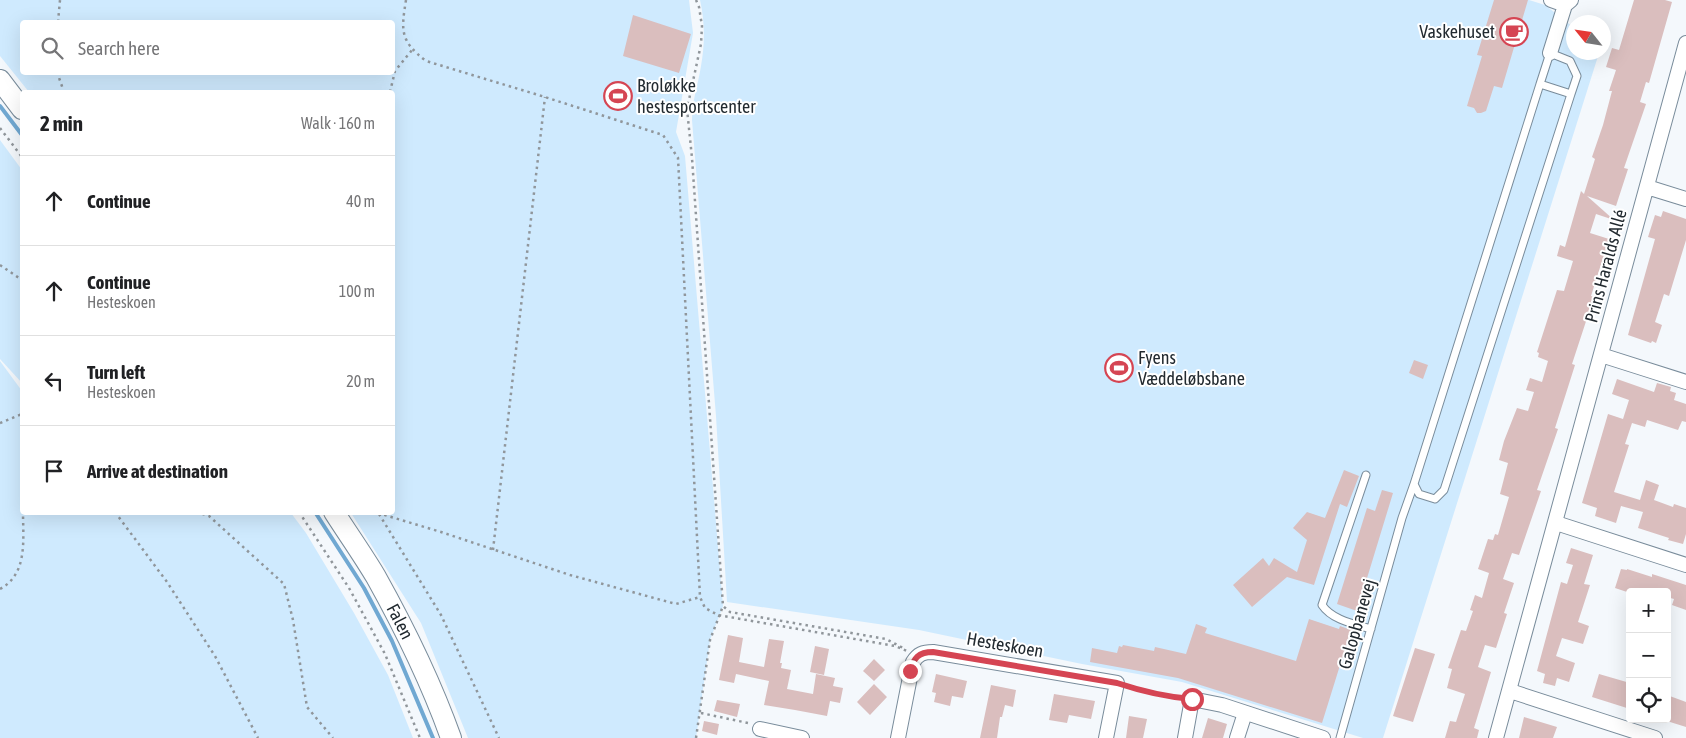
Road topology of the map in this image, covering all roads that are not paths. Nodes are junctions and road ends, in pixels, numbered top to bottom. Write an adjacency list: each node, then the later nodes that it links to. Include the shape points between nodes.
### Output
1 (1551, 0): 2 (street)
2 (1568, 2): 4 (street)
3 (1685, 47): 9 (street, Prins Haralds Allé)
4 (1550, 53): 6 (lane, Galopbanevej); 7 (lane, via 1570,60 1576,76)
5 (0, 80): 8 (street)
6 (1540, 84): 7 (lane); 14 (lane, Galopbanevej)
7 (1571, 94): 14 (lane, via 1444,490 1435,499 1419,494)
8 (20, 106)
9 (1647, 187): 10 (street); 11 (street, Prins Haralds Allé)
10 (1686, 199)
11 (1601, 355): 12 (street); 16 (street, Prins Haralds Allé)
12 (1686, 382)
13 (1366, 475): 18 (lane, via 1322,605 1326,612 1342,620)
14 (1414, 484): 18 (lane, Galopbanevej)
15 (336, 515): 22 (street, Falen, via 375,576 412,644)
16 (1556, 523): 17 (street); 19 (street, Prins Haralds Allé)
17 (1686, 566)
18 (1371, 629): 29 (lane, Galopbanevej)
19 (1510, 691): 30 (street, Prins Haralds Allé); 31 (street)
20 (1245, 713): 26 (street, via 1192,699); 27 (street); 28 (street)
21 (760, 729): 23 (street)
22 (451, 738)
23 (802, 738)
24 (898, 738): 25 (street, Hesteskoen, via 910,671 917,655 924,652 1117,683)
25 (1106, 738)
26 (1185, 738)
27 (1237, 738)
28 (1323, 738)
29 (1340, 738)
30 (1496, 738)
31 (1655, 738)

